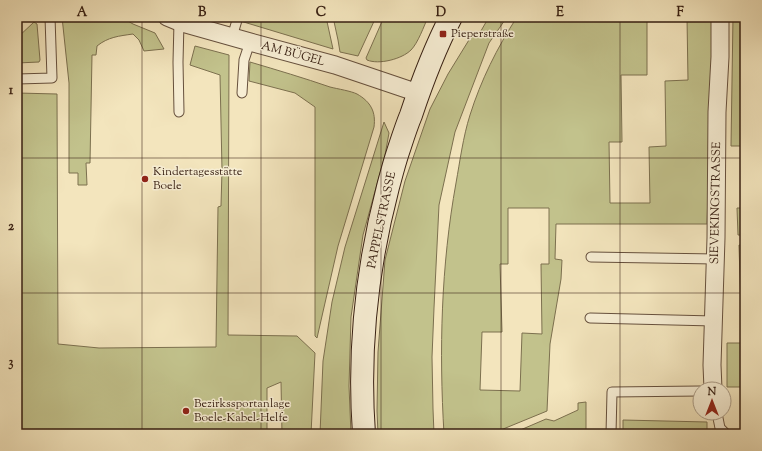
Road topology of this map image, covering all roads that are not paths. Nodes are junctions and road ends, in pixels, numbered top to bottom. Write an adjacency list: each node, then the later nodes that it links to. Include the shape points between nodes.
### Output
1 (50, 17): 8 (lane, via 52,78)
2 (238, 17): 6 (lane)
3 (452, 17): 10 (street, PAPPELSTRASSE)
4 (720, 17): 13 (street, SIEVEKINGSTRASSE)
5 (173, 19): 6 (street, AM BÜGEL); 11 (lane, via 178,62)
6 (232, 37): 7 (street, AM BÜGEL)
7 (250, 42): 9 (lane, via 244,60); 10 (street, AM BÜGEL, via 334,65)
8 (17, 79)
9 (242, 93)
10 (418, 93): 19 (street, PAPPELSTRASSE, via 397,153 374,253 363,348)
11 (179, 112)
12 (591, 257): 13 (lane)
13 (716, 259): 15 (street, SIEVEKINGSTRASSE)
14 (590, 318): 15 (lane)
15 (714, 321): 16 (street, SIEVEKINGSTRASSE)
16 (713, 381)
17 (692, 391): 20 (lane, via 612,392)
18 (719, 421): 21 (lane, via 720,428)
19 (364, 434)
20 (611, 434)
21 (726, 434)

